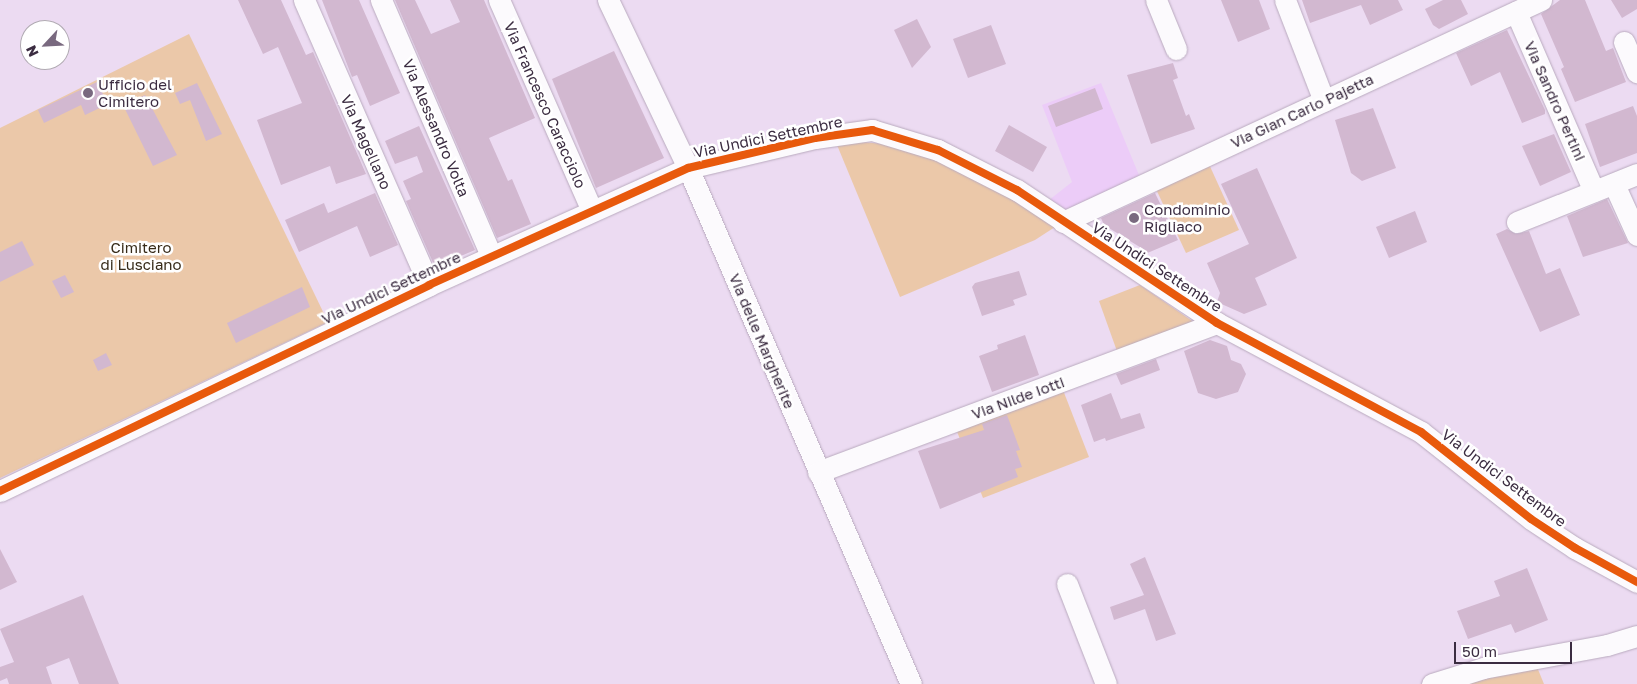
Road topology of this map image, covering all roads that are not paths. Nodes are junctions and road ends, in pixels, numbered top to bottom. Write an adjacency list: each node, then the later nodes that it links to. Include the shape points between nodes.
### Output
1 (304, 0): 22 (street, Via Magellano)
2 (381, 0): 21 (street, Via Alessandro Volta)
3 (500, 0): 17 (street, Via Francesco Caracciolo)
4 (608, 0): 13 (street, Via delle Margherite)
5 (1156, 0): 10 (street)
6 (1285, 0): 12 (street)
7 (1542, 0): 8 (street, Via Gian Carlo Pajetta)
8 (1516, 12): 12 (street, Via Gian Carlo Pajetta); 15 (street, Via Sandro Pertini)
9 (1624, 42): 11 (street)
10 (1176, 49)
11 (1637, 72)
12 (1324, 101): 18 (street, Via Gian Carlo Pajetta)
13 (688, 168): 17 (street, Via Undici Settembre); 18 (street, Via Undici Settembre, via 815,138 872,130 938,150 1017,190); 24 (street, Via delle Margherite)
14 (1637, 174): 15 (street)
15 (1594, 191): 19 (street)
16 (1618, 194): 20 (street)
17 (591, 209): 21 (street, Via Undici Settembre)
18 (1063, 222): 23 (street, Via Undici Settembre)
19 (1517, 222)
20 (1637, 235)
21 (491, 256): 22 (street, Via Undici Settembre)
22 (429, 285): 25 (street, Via Undici Settembre)
23 (1217, 323): 24 (street, Via Nilde Iotti); 26 (street, Via Undici Settembre, via 1421,432 1531,519)
24 (818, 472): 29 (street, Via delle Margherite)
25 (0, 491)
26 (1637, 582)
27 (1067, 584): 30 (street)
28 (1637, 636): 31 (street, via 1607,645 1484,668)
29 (911, 684)
30 (1106, 684)
31 (1432, 684)

